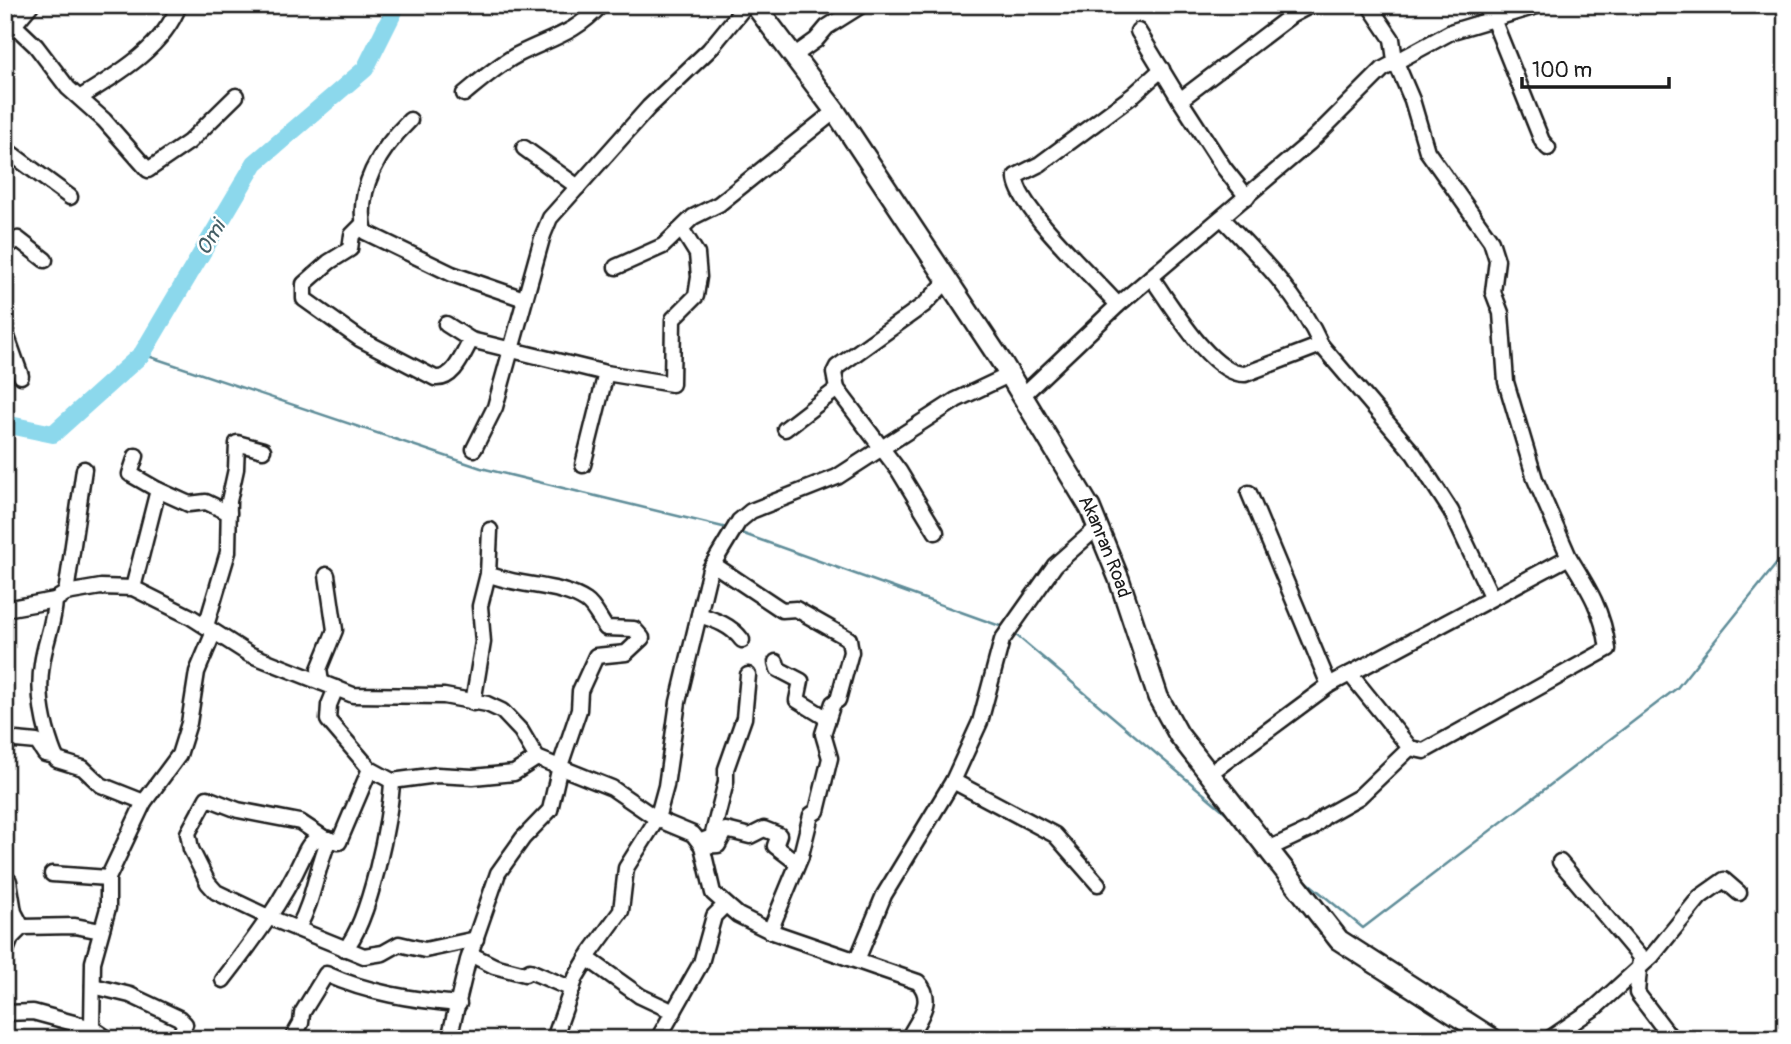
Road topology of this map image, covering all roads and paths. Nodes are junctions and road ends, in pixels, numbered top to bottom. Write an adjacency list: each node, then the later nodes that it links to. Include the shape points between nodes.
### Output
1 (31, 5): 11 (street)
2 (179, 5): 18 (street, via 158,39 122,72)
3 (601, 5): 16 (street, via 586,22 506,62)
4 (746, 5): 25 (street)
5 (755, 5): 13 (main road, Akanran Road)
6 (862, 5): 13 (street)
7 (1311, 5): 19 (street)
8 (1369, 5): 14 (street, via 1392,39)
9 (1540, 5): 10 (street)
10 (1494, 12): 14 (street); 23 (street)
11 (10, 31): 18 (street, via 37,46 68,88)
12 (1138, 31): 15 (street)
13 (795, 55): 20 (main road, Akanran Road)
14 (1395, 60): 27 (street); 61 (street, via 1427,151 1491,241 1497,260 1493,292 1502,313 1506,382 1535,479)
15 (1162, 69): 19 (street); 37 (street, via 1040,164 1016,176 1019,192 1049,232)
16 (464, 94)
17 (236, 96): 18 (street, via 190,142 148,170)
18 (82, 97)
19 (1180, 100): 27 (street)
20 (835, 111): 30 (street, via 719,204 692,217); 35 (main road, Akanran Road)
21 (410, 120): 29 (street, via 394,136 369,178 361,204)
22 (524, 148): 25 (street)
23 (1548, 148)
24 (5, 149): 26 (street)
25 (578, 187): 36 (street, via 550,218)
26 (70, 197)
27 (1247, 197): 28 (street)
28 (1222, 218): 34 (street); 41 (street, via 1270,268)
29 (363, 224): 36 (street, via 365,232 402,252); 40 (street, via 352,235 350,249 304,284 304,299 360,339 435,378 450,375)
30 (682, 230): 33 (street, via 663,246); 43 (street, via 697,254 699,277 696,296 673,319 672,384)
31 (5, 248): 32 (street, via 18,239)
32 (45, 260)
33 (616, 267)
34 (1151, 277): 37 (street); 41 (street, via 1210,357 1232,375)
35 (946, 282): 44 (main road, Akanran Road); 46 (street, via 925,304 837,367)
36 (524, 299): 42 (street)
37 (1118, 305): 47 (street)
38 (446, 324): 40 (street)
39 (5, 331): 45 (street)
40 (471, 340): 42 (street)
41 (1321, 345): 67 (street, via 1414,454 1451,511)
42 (513, 350): 43 (street); 50 (street, via 495,407)
43 (606, 373): 53 (street)
44 (1009, 375): 47 (main road, Akanran Road); 49 (street, via 956,400)
45 (21, 376)
46 (837, 389): 48 (street); 49 (street)
47 (1021, 397): 58 (main road, Akanran Road)
48 (785, 429)
49 (882, 447): 60 (street); 62 (street, via 820,485 751,511 739,521)
50 (474, 449)
51 (263, 450): 57 (street, via 237,443)
52 (136, 456): 55 (street, via 130,474)
53 (583, 464)
54 (84, 469): 66 (street)
55 (158, 490): 57 (street, via 189,504 206,502); 65 (street)
56 (1249, 493): 76 (street)
57 (229, 513): 70 (street, via 228,552)
58 (1098, 527): 86 (main road, Akanran Road, via 1158,697 1178,735); 87 (street, via 1055,565 1002,640 988,699)
59 (490, 530): 63 (street)
60 (936, 532)
61 (1569, 557): 67 (street); 81 (street, via 1604,620 1608,649 1424,751)
62 (713, 564): 69 (street); 79 (street, via 782,610 796,609 849,639 848,667)
63 (488, 574): 78 (street, via 480,606 483,642); 84 (street, via 587,601 606,628 634,629 642,638 626,653 596,656 580,691 579,710)
64 (327, 575): 75 (street, via 335,630 324,650)
65 (133, 588): 66 (street, via 101,587); 70 (street)
66 (61, 596): 68 (street); 82 (street, via 41,673 45,726)
67 (1491, 596): 73 (street)
68 (5, 609)
69 (699, 615): 71 (street, via 736,632); 90 (street)
70 (209, 630): 75 (street, via 273,665); 89 (street, via 179,755)
71 (741, 640)
72 (776, 662): 79 (street, via 778,669 800,681 797,700)
73 (1350, 674): 76 (street); 81 (street)
74 (748, 676): 92 (street, via 744,718 726,769 712,837)
75 (321, 682): 77 (street)
76 (1329, 685): 86 (street)
77 (336, 688): 78 (street, via 353,695 444,696); 85 (street, via 328,720)
78 (473, 703): 83 (street, via 502,711)
79 (828, 719): 94 (street, via 823,734 830,758)
80 (5, 738): 82 (street, via 37,742 45,754)
81 (1410, 748): 93 (street, via 1359,797 1311,829)
82 (55, 756): 89 (street, via 83,768 101,785)
83 (537, 758): 84 (street); 88 (street, via 514,773)
84 (560, 766): 90 (street, via 612,788); 108 (street, via 550,810 498,873)
85 (370, 769): 88 (street); 91 (street, via 340,841)
86 (1209, 774): 93 (main road, Akanran Road)
87 (953, 780): 99 (street, via 1055,835); 113 (street, via 884,895)
88 (392, 781): 109 (street, via 391,806 367,911)
89 (144, 802): 97 (street)
90 (657, 819): 92 (street, via 693,834); 112 (street, via 626,868 621,911)
91 (326, 838): 102 (street, via 316,838 308,846); 102 (street, via 300,822 238,810 207,797 188,833 208,883 216,892); 104 (street, via 314,894)
92 (702, 846): 94 (street, via 718,845 726,830 750,836 764,829 779,835 775,846 782,855 796,862); 101 (street, via 713,893)
93 (1268, 849): 129 (main road, Akanran Road, via 1339,940)
94 (801, 855): 106 (street)
95 (1560, 862): 114 (street, via 1640,957)
96 (52, 874): 97 (street)
97 (108, 878): 105 (street, via 108,908)
98 (9, 881): 103 (street, via 14,912)
99 (1098, 884)
100 (1739, 893): 114 (street, via 1724,880 1716,884)
101 (725, 905): 106 (street); 119 (street, via 714,916 701,962)
102 (268, 917): 104 (street); 115 (street)
103 (22, 927): 105 (street, via 75,926); 107 (street)
104 (298, 928): 109 (street)
105 (101, 931): 116 (street)
106 (770, 931): 113 (street)
107 (8, 937): 110 (street)
108 (476, 939): 109 (street, via 425,950 399,944 364,957); 111 (street)
109 (345, 949)
110 (5, 953)
111 (470, 954): 117 (street, via 494,966 525,974 530,971); 118 (street)
112 (587, 958): 117 (street); 119 (street, via 640,996)
113 (857, 960): 128 (street, via 916,980 926,991 927,1004)
114 (1637, 967): 130 (street, via 1596,1007); 131 (street, via 1637,993)
115 (223, 980)
116 (93, 986): 121 (street); 123 (street, via 130,995 179,1018 185,1024)
117 (572, 989): 126 (street)
118 (459, 1004): 124 (street, via 358,987 326,974); 125 (street)
119 (674, 1012): 127 (street)
120 (5, 1013): 121 (street, via 33,1012)
121 (90, 1034): 122 (street)
122 (108, 1039)
123 (177, 1039)
124 (292, 1039)
125 (449, 1039)
126 (554, 1039)
127 (658, 1039)
128 (908, 1039)
129 (1493, 1039)
130 (1549, 1039)
131 (1672, 1039)

